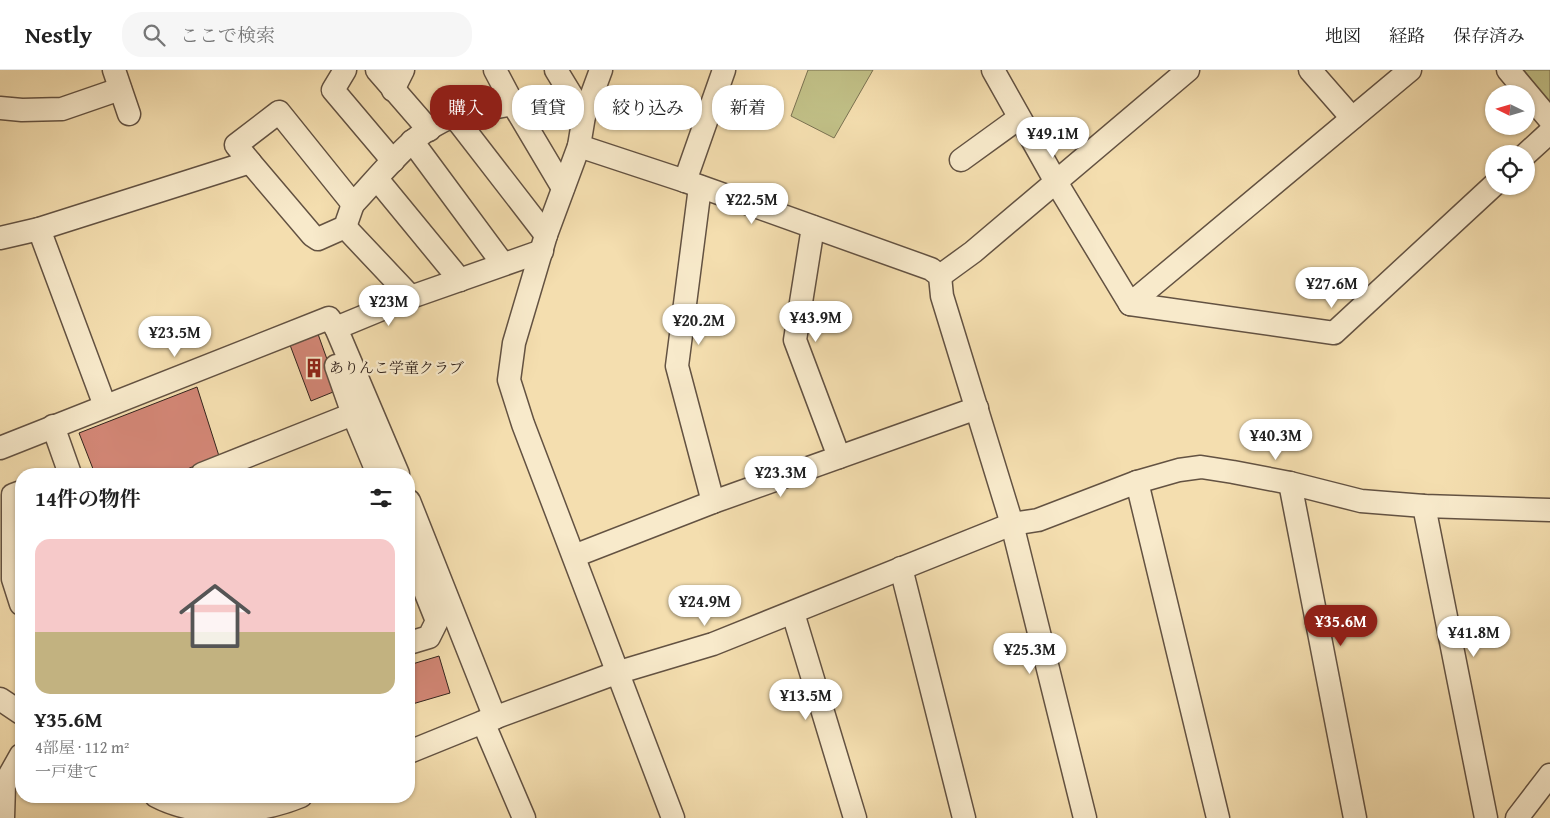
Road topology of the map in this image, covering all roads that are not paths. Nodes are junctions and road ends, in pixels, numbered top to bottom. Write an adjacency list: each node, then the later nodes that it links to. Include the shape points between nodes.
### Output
1 (345, 70): 32 (street, via 332,90)
2 (377, 70): 15 (street)
3 (403, 70): 15 (street)
4 (495, 70): 16 (street)
5 (556, 70): 14 (street)
6 (601, 70): 19 (street)
7 (724, 70): 36 (street)
8 (993, 70): 20 (street)
9 (1188, 70): 35 (street)
10 (1310, 70): 21 (street)
11 (1410, 70): 21 (street)
12 (1508, 70): 22 (street)
13 (117, 80): 17 (street, via 62,109); 18 (street)
14 (565, 85)
15 (393, 90): 28 (street)
16 (512, 102)
17 (0, 108)
18 (129, 114)
19 (584, 116)
20 (1019, 118): 31 (street); 35 (street)
21 (1352, 118): 49 (street)
22 (1550, 120)
23 (430, 129): 28 (street)
24 (464, 130): 44 (street)
25 (528, 130): 37 (street)
26 (582, 130): 29 (street)
27 (1550, 132): 30 (street)
28 (420, 135): 32 (street); 45 (street)
29 (579, 146): 36 (street); 37 (street)
30 (1535, 146)
31 (961, 160)
32 (393, 161): 34 (street)
33 (250, 162): 39 (street, via 236,145 280,112); 40 (street, via 312,235 318,239); 42 (street)
34 (377, 179): 39 (street); 47 (street)
35 (1056, 182): 46 (street); 49 (street)
36 (693, 184): 41 (street); 65 (street, via 677,366)
37 (563, 188): 44 (street)
38 (1485, 192): 49 (street, via 1334,333)
39 (353, 204): 40 (street)
40 (344, 227): 48 (street)
41 (813, 227): 46 (street, via 931,269); 57 (street, via 795,340)
42 (39, 229): 43 (street); 52 (street)
43 (0, 238)
44 (544, 243): 45 (street); 70 (street, via 514,343 509,380)
45 (503, 264): 47 (street)
46 (940, 276): 53 (street, via 942,296)
47 (460, 280): 48 (street)
48 (411, 297): 50 (street)
49 (1130, 304)
50 (336, 328): 52 (street, via 329,318); 61 (street)
51 (336, 366): 54 (street)
52 (105, 406): 55 (street)
53 (977, 408): 57 (street); 69 (street)
54 (353, 414): 59 (street); 60 (street)
55 (53, 426): 56 (street); 58 (street)
56 (0, 448)
57 (839, 457): 65 (street)
58 (68, 468)
59 (217, 468)
60 (376, 468)
61 (395, 468)
62 (1137, 482): 63 (street, via 1201,467); 69 (street, via 1038,520); 89 (street)
63 (1290, 483): 66 (street, via 1361,502); 90 (street)
64 (15, 494): 73 (street)
65 (713, 502): 70 (street)
66 (1424, 506): 67 (street); 91 (street)
67 (1550, 510)
68 (415, 520): 77 (street)
69 (1012, 524): 72 (street); 88 (street)
70 (574, 556): 76 (street)
71 (415, 566): 75 (street, via 437,621 429,637)
72 (900, 568): 74 (street); 87 (street)
73 (15, 585)
74 (793, 613): 76 (street, via 713,644); 86 (street)
75 (415, 641)
76 (616, 673): 77 (street); 85 (street)
77 (489, 720): 78 (street); 84 (street)
78 (415, 750)
79 (15, 766): 83 (street, via 4,785)
80 (1550, 775): 92 (street)
81 (173, 803): 82 (street, via 212,811)
82 (296, 805)
83 (3, 818)
84 (524, 818)
85 (673, 818)
86 (855, 818)
87 (964, 818)
88 (1085, 818)
89 (1218, 818)
90 (1356, 818)
91 (1486, 818)
92 (1517, 818)

